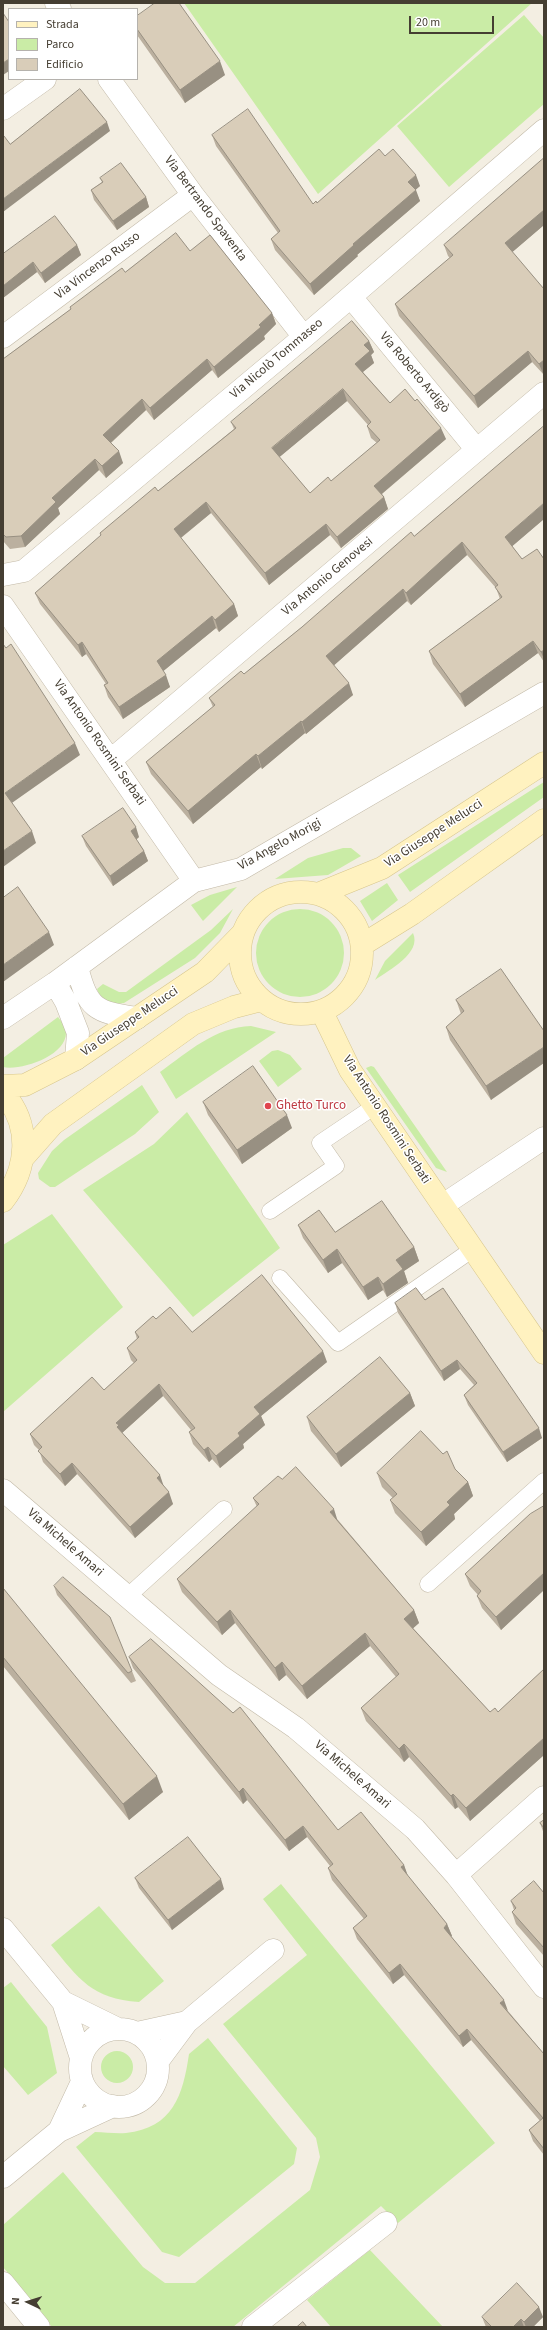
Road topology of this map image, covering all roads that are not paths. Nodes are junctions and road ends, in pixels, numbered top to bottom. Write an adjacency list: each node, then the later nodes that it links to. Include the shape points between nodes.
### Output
1 (44, 80): 3 (street)
2 (110, 80): 5 (street, Via Bertrando Spaventa)
3 (3, 109)
4 (544, 130): 6 (street, Via Nicolò Tommaseo)
5 (193, 195): 7 (street, Via Vincenzo Russo); 8 (street, Via Bertrando Spaventa)
6 (350, 297): 8 (street, Via Nicolò Tommaseo); 10 (street, Via Roberto Ardigò)
7 (3, 337)
8 (304, 337): 11 (street, Via Nicolò Tommaseo, via 24,571)
9 (544, 392): 10 (street, Via Antonio Genovesi)
10 (477, 450): 14 (street, Via Antonio Genovesi)
11 (3, 575)
12 (3, 606): 14 (street, Via Antonio Rosmini Serbati)
13 (544, 693): 17 (street, Via Angelo Morigi, via 245,866)
14 (112, 760): 17 (street, Via Antonio Rosmini Serbati)
15 (544, 763): 18 (main road, Via Giuseppe Melucci, via 382,868)
16 (544, 820): 20 (main road, via 412,914)
17 (194, 881): 21 (street, Via Angelo Morigi)
18 (318, 894): 19 (main road, via 288,893 273,898 250,918); 20 (main road, via 334,901 348,913 357,928)
19 (243, 933): 23 (main road, via 240,962 251,990); 26 (main road, Via Giuseppe Melucci, via 204,972)
20 (362, 945): 24 (main road, via 362,962 358,978 337,1004)
21 (77, 967): 22 (street, Via Angelo Morigi); 26 (street, via 84,992 93,1005 112,1014)
22 (55, 983): 25 (street, Via Angelo Morigi); 27 (street, via 66,1002 78,1033)
23 (261, 1000): 24 (main road, via 275,1009 290,1014); 32 (main road, via 193,1024 53,1124)
24 (322, 1012): 30 (main road, Via Antonio Rosmini Serbati, via 350,1070)
25 (3, 1018)
26 (137, 1018): 27 (main road, Via Giuseppe Melucci)
27 (76, 1059): 28 (main road, Via Giuseppe Melucci, via 26,1085)
28 (3, 1086)
29 (3, 1093): 32 (main road, via 16,1112 21,1126)
30 (375, 1106): 34 (main road, Via Antonio Rosmini Serbati); 35 (lane, via 320,1143 336,1166)
31 (544, 1138): 34 (street)
32 (23, 1158): 33 (main road, via 19,1175)
33 (3, 1201)
34 (443, 1205): 36 (main road, Via Antonio Rosmini Serbati)
35 (270, 1211)
36 (473, 1249): 37 (lane, via 338,1343); 38 (main road, Via Antonio Rosmini Serbati)
37 (280, 1278)
38 (544, 1353)
39 (544, 1482): 42 (lane)
40 (3, 1490): 43 (street, Via Michele Amari)
41 (224, 1509): 43 (lane)
42 (428, 1584)
43 (127, 1597): 45 (street, Via Michele Amari, via 219,1675 296,1728 415,1829)
44 (544, 1797): 45 (street)
45 (456, 1875): 48 (street, Via Michele Amari)
46 (3, 1929): 49 (street)
47 (273, 1950): 50 (street)
48 (544, 1987)
49 (63, 2002): 51 (street); 53 (street)
50 (187, 2022): 52 (street); 54 (street)
51 (116, 2028): 52 (street); 53 (street, via 98,2034 88,2042)
52 (137, 2033): 54 (street, via 153,2048)
53 (81, 2058): 55 (street, via 79,2066)
54 (158, 2061): 56 (street, via 158,2075 145,2097 133,2104)
55 (82, 2082): 56 (street, via 95,2100); 57 (street)
56 (113, 2106): 57 (street)
57 (59, 2131): 58 (street)
58 (3, 2177)
59 (386, 2223): 62 (street)
60 (3, 2283): 61 (street)
61 (39, 2327)
62 (254, 2327)

